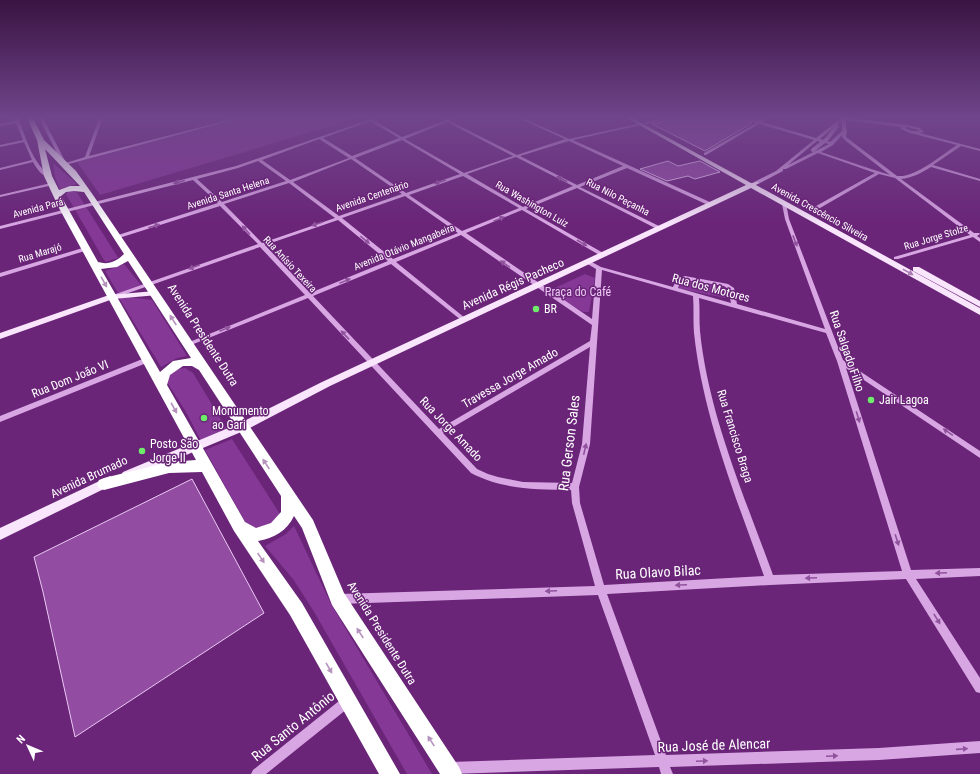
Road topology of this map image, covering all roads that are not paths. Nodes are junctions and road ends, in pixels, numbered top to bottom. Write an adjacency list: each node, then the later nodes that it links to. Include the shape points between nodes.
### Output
1 (31, 154): 25 (street)
2 (43, 154): 34 (highway)
3 (55, 154): 26 (highway)
4 (60, 154): 26 (street)
5 (88, 154): 22 (street)
6 (98, 154): 22 (street)
7 (276, 154): 24 (street, Avenida Pará)
8 (346, 154): 23 (street)
9 (362, 154): 23 (street, Avenida Santa Helena)
10 (429, 154): 33 (street, Rua Washington Luiz)
11 (512, 154): 21 (street, Rua Nilo Peçanha)
12 (522, 154): 21 (street, Avenida Centenário)
13 (601, 154): 28 (street)
14 (798, 154): 31 (street, Avenida Régis Pacheco)
15 (806, 154): 29 (street, Avenida Régis Pacheco, bridge)
16 (813, 154): 29 (street, Avenida Régis Pacheco)
17 (824, 154): 32 (street)
18 (866, 154): 35 (street)
19 (945, 154): 27 (street)
20 (702, 155): 40 (main road, Avenida Crescêncio Silveira)
21 (516, 156): 33 (street, Avenida Centenário); 41 (street, Rua Nilo Peçanha, one-way to 21)
22 (87, 157): 26 (street)
23 (352, 158): 38 (street, Avenida Santa Helena); 43 (street)
24 (260, 160): 36 (street, Avenida Pará); 38 (street)
25 (34, 161): 30 (street); 34 (street)
26 (65, 163): 42 (highway)
27 (928, 165): 35 (street, via 908,177); 37 (street)
28 (627, 166): 41 (street, Avenida Otávio Mangabeira); 48 (street)
29 (784, 168): 31 (street, Avenida Régis Pacheco)
30 (0, 169)
31 (778, 171): 40 (street, Avenida Régis Pacheco)
32 (879, 173): 35 (street); 52 (street)
33 (463, 174): 43 (street, Avenida Centenário, one-way to 43); 50 (street, Rua Washington Luiz)
34 (48, 176): 39 (highway)
35 (898, 177): 58 (street)
36 (194, 178): 46 (street, Avenida Pará, one-way to 46); 47 (street, Rua Anísio Texeira)
37 (980, 180)
38 (289, 182): 47 (street, Avenida Santa Helena); 53 (street)
39 (51, 184): 44 (street); 45 (highway)
40 (754, 184): 48 (main road, Avenida Régis Pacheco); 49 (main road, Avenida Crescêncio Silveira); 52 (main road, Avenida Crescêncio Silveira)
41 (576, 187): 50 (street, Avenida Otávio Mangabeira); 55 (street, Rua Nilo Peçanha)
42 (86, 190): 45 (highway, via 71,188 61,191); 46 (highway, Avenida Presidente Dutra)
43 (404, 194): 53 (street, Avenida Centenário); 56 (street)
44 (0, 196)
45 (57, 196): 51 (highway)
46 (96, 203): 51 (street, Avenida Pará); 59 (highway, Avenida Presidente Dutra)
47 (221, 204): 59 (street, Avenida Santa Helena, one-way to 47); 61 (street, Rua Anísio Texeira, one-way to 47)
48 (710, 204): 55 (main road, Avenida Régis Pacheco)
49 (784, 204): 52 (main road, Avenida Crescêncio Silveira); 82 (street, Rua Salgado Filho, one-way to 82, via 787,219)
50 (523, 209): 56 (street, Avenida Otávio Mangabeira, one-way to 50); 64 (street, Rua Washington Luiz, one-way to 64)
51 (65, 211): 54 (street, Avenida Pará); 62 (highway)
52 (807, 213): 65 (main road, Avenida Crescêncio Silveira); 79 (main road, Avenida Crescêncio Silveira, one-way to 79)
53 (337, 217): 61 (street, Avenida Centenário, one-way to 61); 66 (street, one-way to 66)
54 (0, 228)
55 (659, 228): 64 (main road, Avenida Régis Pacheco)
56 (463, 234): 66 (street, Avenida Otávio Mangabeira); 71 (street, one-way to 56)
57 (980, 234): 58 (street, Rua Jorge Stolze)
58 (974, 235): 60 (street); 65 (street, Rua Jorge Stolze)
59 (117, 237): 63 (highway, Avenida Presidente Dutra)
60 (980, 240)
61 (259, 244): 72 (street, Avenida Centenário, one-way to 72); 75 (street, Rua Anísio Texeira)
62 (86, 248): 68 (highway); 70 (street, Rua Marajó)
63 (129, 254): 68 (highway, via 117,264); 72 (highway, Avenida Presidente Dutra)
64 (603, 255): 67 (main road, Avenida Régis Pacheco)
65 (896, 258): 77 (main road, Avenida Crescêncio Silveira)
66 (392, 262): 75 (street, Avenida Otávio Mangabeira, one-way to 66); 80 (street)
67 (588, 262): 69 (street, Rua dos Motores); 71 (main road, Avenida Régis Pacheco)
68 (94, 264): 76 (highway, one-way to 76)
69 (599, 268): 73 (street, Rua dos Motores); 81 (street, Rua Gerson Sales)
70 (0, 275)
71 (537, 286): 80 (main road, Avenida Régis Pacheco); 81 (street)
72 (152, 288): 76 (main road); 85 (highway, Avenida Presidente Dutra, one-way to 72)
73 (675, 289): 74 (street, Rua dos Motores); 78 (street, via 679,280 685,278 726,285 731,288)
74 (696, 295): 78 (street, Rua dos Motores); 105 (street, Rua Francisco Braga, via 697,330 713,408)
75 (308, 296): 85 (street, Avenida Otávio Mangabeira, one-way to 75); 88 (street, Rua Anísio Texeira, one-way to 75)
76 (112, 297): 83 (main road); 86 (highway)
77 (980, 304)
78 (734, 305): 82 (street, Rua dos Motores)
79 (980, 312)
80 (463, 319): 88 (main road, Avenida Régis Pacheco)
81 (594, 324): 84 (street, Rua Gerson Sales)
82 (830, 332): 87 (street, Rua Salgado Filho)
83 (0, 336)
84 (594, 342): 94 (street, Travessa Jorge Amado); 99 (street, Rua Gerson Sales, one-way to 84, via 586,444)
85 (188, 344): 89 (highway, Avenida Presidente Dutra)
86 (147, 360): 90 (highway); 92 (street, Rua Dom João VI)
87 (840, 361): 96 (street, one-way to 87); 104 (street, Rua Salgado Filho, one-way to 104)
88 (371, 363): 91 (main road, Avenida Régis Pacheco); 94 (street, Rua Jorge Amado)
89 (203, 366): 90 (highway, via 194,361 175,364 164,374); 93 (highway, Avenida Presidente Dutra)
90 (161, 385): 95 (highway, one-way to 95)
91 (257, 418): 93 (main road, Avenida Brumado)
92 (0, 419)
93 (242, 427): 95 (main road, Avenida Brumado); 100 (highway, Avenida Presidente Dutra, one-way to 93)
94 (438, 433): 99 (street, Rua Jorge Amado, via 474,472 490,480)
95 (195, 446): 97 (highway); 98 (main road, Avenida Brumado)
96 (980, 455)
97 (207, 467): 98 (highway, via 178,467); 101 (highway)
98 (104, 484): 102 (main road, Avenida Brumado)
99 (575, 486): 106 (street, Rua Gerson Sales, via 576,503)
100 (288, 496): 101 (highway, via 290,504 287,515 284,522 274,530 255,535); 107 (highway, Avenida Presidente Dutra, via 308,525)
101 (239, 526): 109 (highway, one-way to 109, via 296,609)
102 (0, 534)
103 (980, 572): 104 (street, Rua Olavo Bilac, one-way to 104)
104 (908, 574): 105 (street, Rua Olavo Bilac, one-way to 105); 108 (street, Rua Salgado Filho, one-way to 108)
105 (770, 580): 106 (street, Rua Olavo Bilac, one-way to 106)
106 (602, 590): 107 (street, Rua Olavo Bilac, one-way to 107); 111 (street, Rua Gerson Sales)
107 (338, 599): 112 (highway, Avenida Presidente Dutra, one-way to 107)
108 (980, 688)
109 (348, 701): 113 (street, Rua Santo Antônio); 114 (highway)
110 (980, 747): 111 (street, Rua José de Alencar, one-way to 110, via 879,754)
111 (663, 762): 112 (street, Rua José de Alencar); 115 (street, Rua Gerson Sales)
112 (450, 771)
113 (257, 774)
114 (390, 774)
115 (667, 774)

